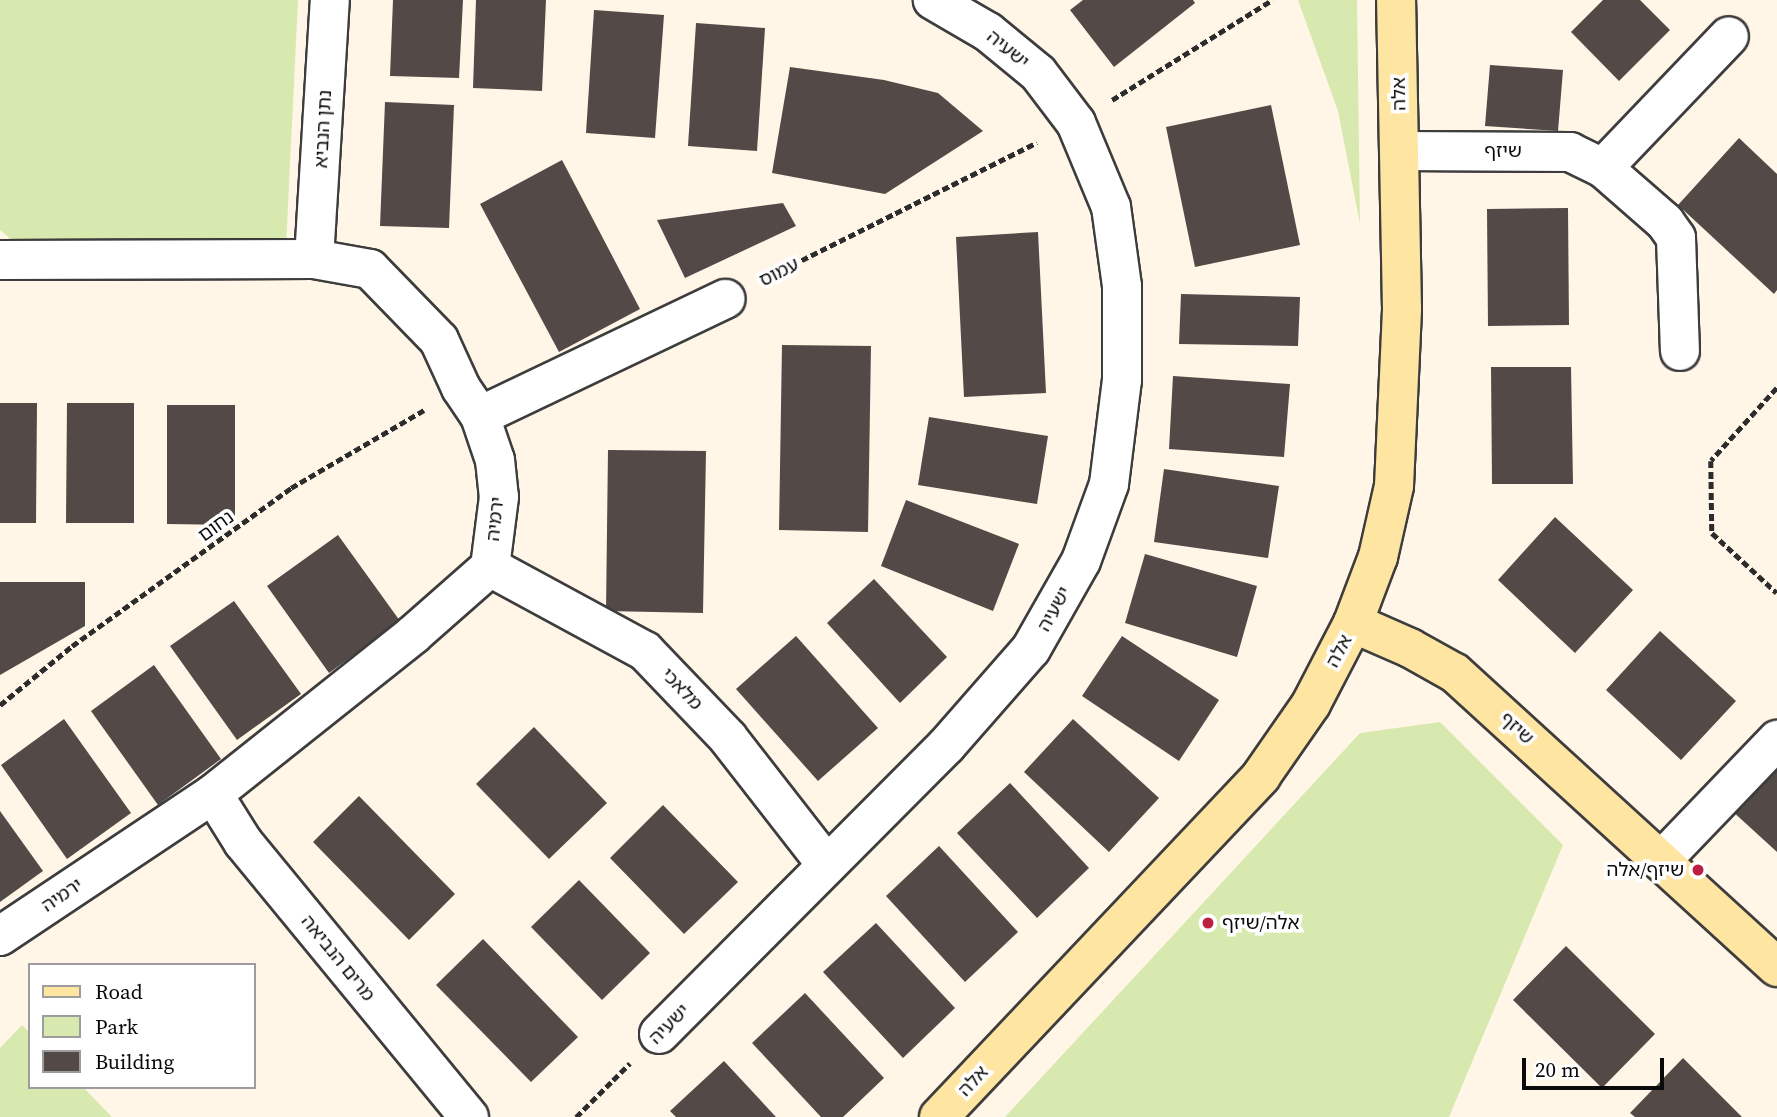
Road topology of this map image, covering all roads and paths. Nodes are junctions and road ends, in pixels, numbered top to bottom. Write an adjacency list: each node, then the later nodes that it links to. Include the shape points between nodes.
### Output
1 (330, 0): 11 (street, נתן הנביא)
2 (933, 0): 8 (street, ישעיה, via 988,32 1038,73)
3 (1272, 0): 8 (path, עמוס)
4 (1396, 0): 7 (street, אלה)
5 (1403, 0): 7 (street, אלה)
6 (1729, 36): 10 (street)
7 (1398, 44): 9 (street, אלה)
8 (1076, 123): 13 (path, עמוס); 24 (street, ישעיה, via 1111,207 1122,286 1122,380 1109,484 1081,561 1031,649 946,746)
9 (1399, 150): 10 (street, שיזף, via 1570,152); 19 (street, אלה, via 1402,309 1394,486 1378,557)
10 (1603, 168): 14 (street, שיזף, via 1665,222 1676,238)
11 (314, 259): 12 (street, ירמיה); 16 (street, ירמיה, via 370,270 439,340)
12 (0, 260)
13 (725, 299): 16 (street)
14 (1680, 351)
15 (1777, 388): 18 (path, via 1711,461 1712,533)
16 (471, 402): 17 (street, ירמיה, via 495,460 499,497); 20 (path, נחום, via 291,488 72,646)
17 (490, 567): 22 (street, ירמיה, via 413,635); 24 (street, מלאכי, via 645,650 728,738)
18 (1777, 593)
19 (1353, 624): 23 (street, שיזף, via 1455,673); 30 (street, אלה, via 1311,704 1261,775)
20 (0, 705)
21 (1777, 740): 23 (street)
22 (214, 794): 25 (street, ירמיה); 28 (street, מרים הנביאה, via 243,842)
23 (1661, 861): 26 (street, שיזף)
24 (827, 865): 27 (street, ישעיה)
25 (0, 936)
26 (1777, 967)
27 (659, 1034): 29 (path, ישעיה)
28 (469, 1117)
29 (576, 1117)
30 (939, 1117)

